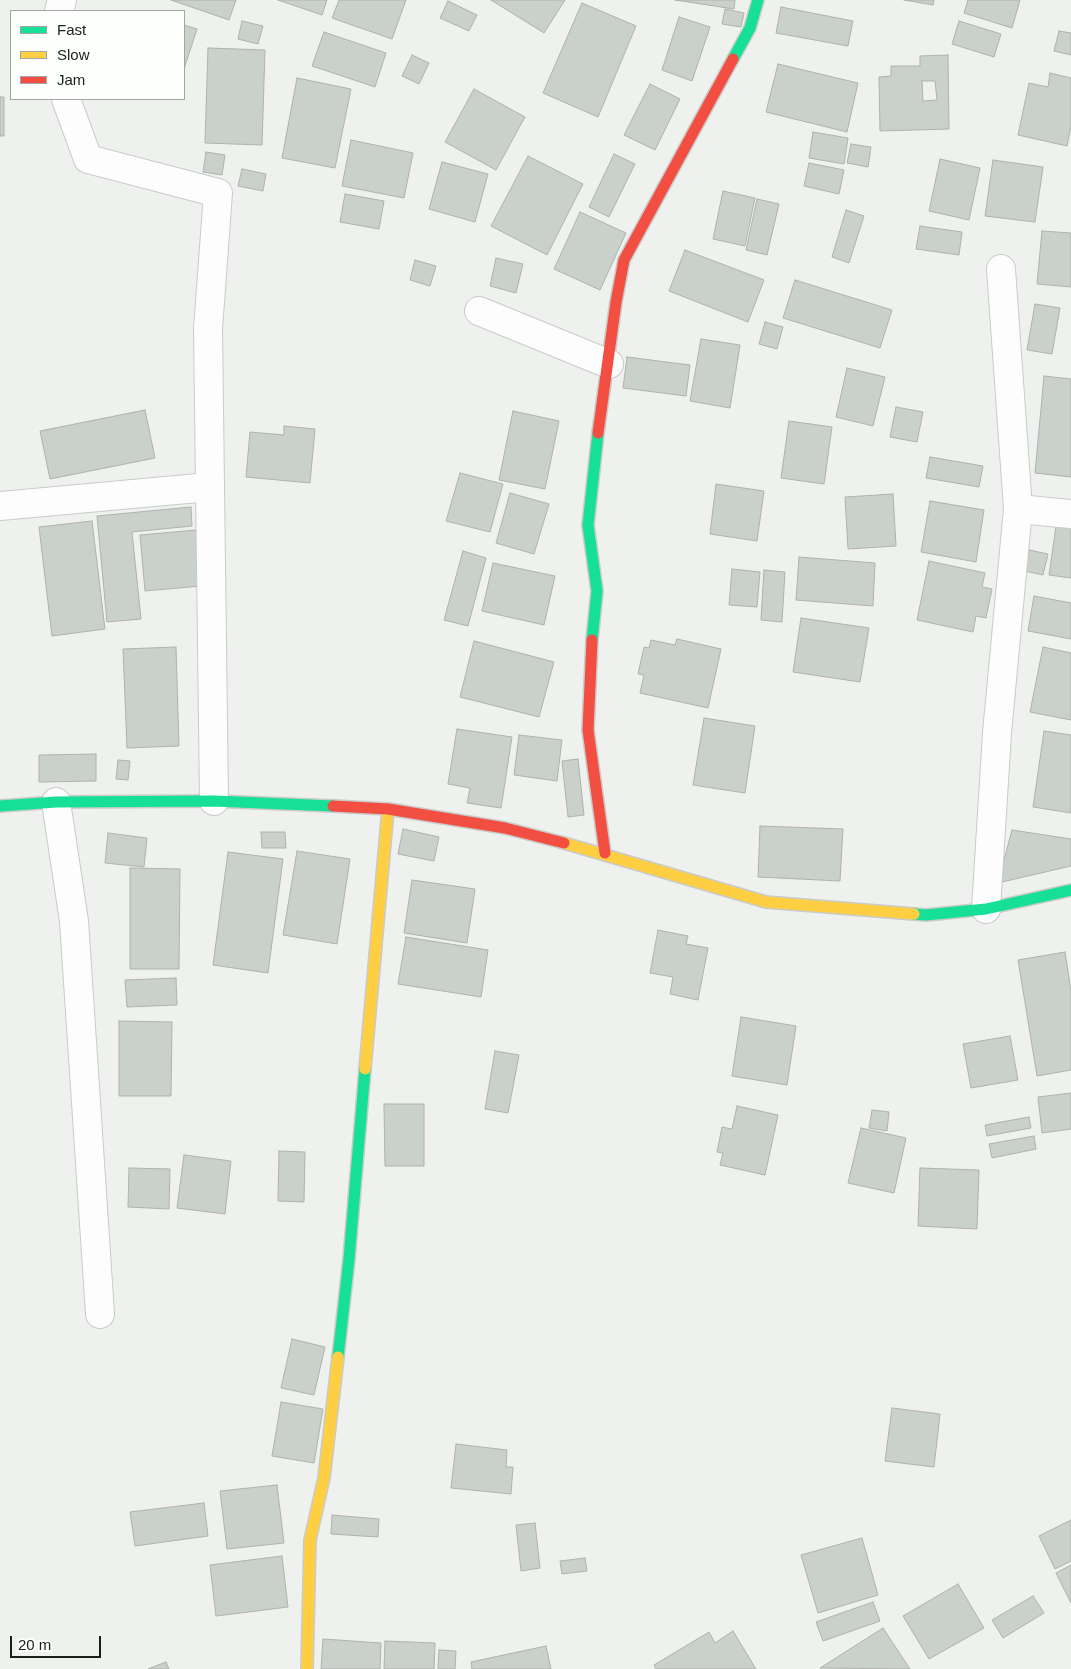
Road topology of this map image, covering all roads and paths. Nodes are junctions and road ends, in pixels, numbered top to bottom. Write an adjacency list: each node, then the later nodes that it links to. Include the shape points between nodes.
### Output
1 (758, 0): 5 (street, via 750,28 624,260)
2 (66, 100): 6 (street, via 88,160 218,193 208,329)
3 (1001, 269): 8 (street)
4 (479, 312): 5 (street)
5 (609, 364): 14 (street, via 592,474 588,525 597,590 588,730)
6 (209, 487): 7 (street); 10 (street)
7 (0, 506)
8 (1018, 509): 9 (street); 16 (street, via 997,733)
9 (1071, 514)
10 (214, 801): 11 (street); 13 (street)
11 (56, 802): 12 (street); 17 (street, via 74,921)
12 (0, 806)
13 (388, 809): 14 (street, via 505,828); 18 (street, via 349,1259 324,1478 310,1540)
14 (605, 853): 16 (street, via 766,902 926,915)
15 (1071, 890): 16 (street)
16 (986, 909)
17 (100, 1314)
18 (307, 1669)

